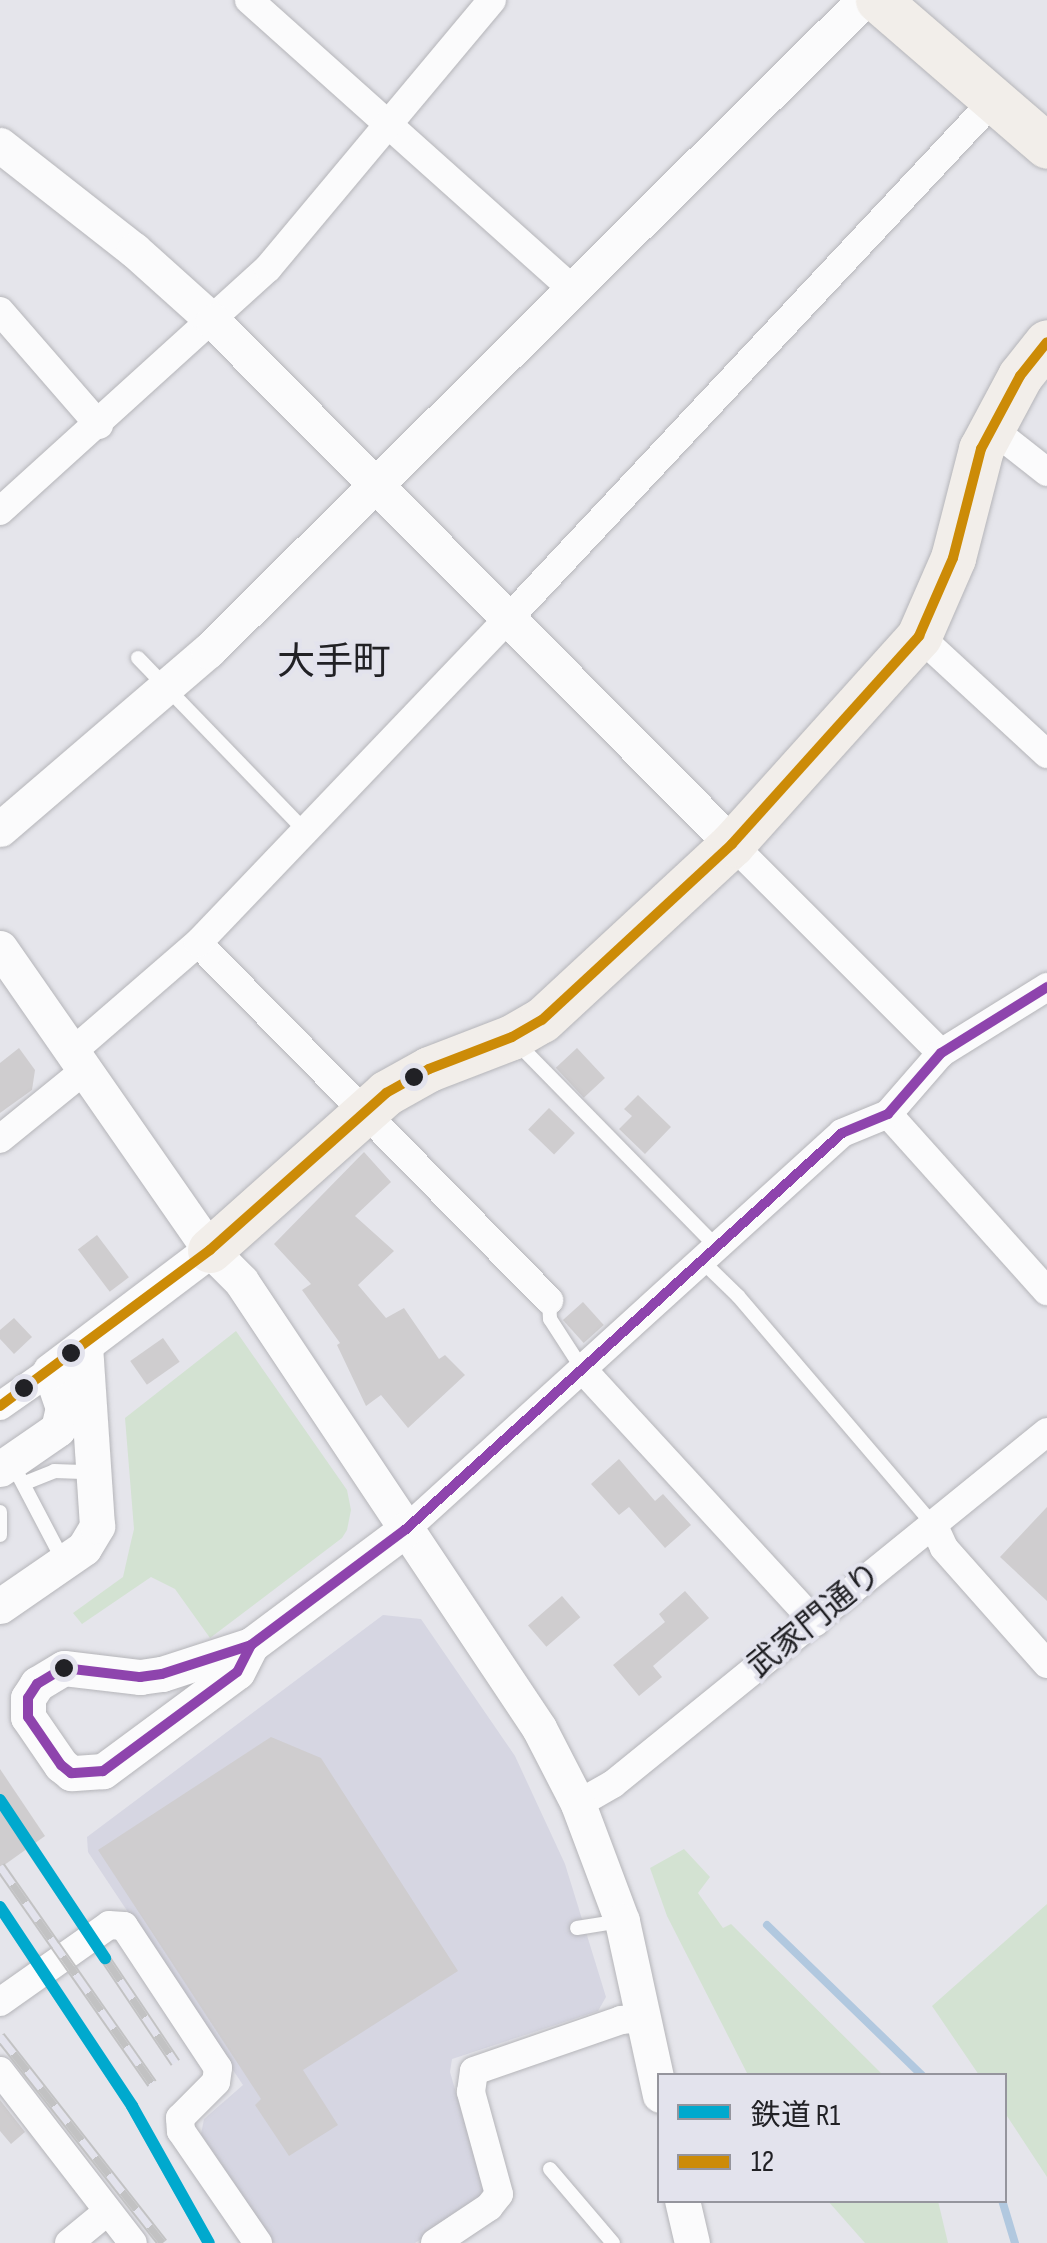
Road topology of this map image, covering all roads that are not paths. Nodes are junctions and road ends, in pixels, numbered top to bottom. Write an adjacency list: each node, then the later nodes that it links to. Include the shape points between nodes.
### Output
1 (249, 0): 6 (street)
2 (492, 0): 6 (street)
3 (864, 0): 9 (street)
4 (878, 0): 5 (main road)
5 (995, 99): 8 (main road); 18 (street)
6 (387, 124): 9 (street); 11 (street, via 268,268)
7 (0, 145): 11 (street, via 134,250)
8 (1047, 146)
9 (572, 290): 16 (street)
10 (0, 311): 13 (street)
11 (212, 322): 13 (street); 16 (street)
12 (1047, 342): 14 (main road)
13 (99, 425): 17 (street)
14 (991, 428): 15 (street); 19 (main road, via 954,558)
15 (1047, 472)
16 (374, 482): 18 (street); 21 (street)
17 (0, 511)
18 (510, 617): 24 (street); 25 (street)
19 (920, 636): 22 (street); 25 (main road)
20 (138, 658): 21 (lane)
21 (165, 689): 23 (street); 24 (lane)
22 (1047, 754)
23 (0, 829)
24 (304, 830): 26 (street)
25 (732, 844): 29 (main road, via 561,1005); 30 (street)
26 (198, 942): 31 (street); 32 (street)
27 (0, 948): 31 (street)
28 (1047, 987): 30 (street)
29 (512, 1037): 32 (main road, via 429,1069); 36 (lane)
30 (942, 1053): 33 (street)
31 (79, 1061): 34 (street); 35 (street)
32 (362, 1111): 35 (main road); 38 (street)
33 (888, 1114): 36 (street, via 842,1132); 37 (street)
34 (0, 1140)
35 (210, 1250): 39 (street); 48 (street, via 240,1281)
36 (711, 1255): 40 (street); 47 (lane, via 738,1296)
37 (1047, 1290)
38 (549, 1300): 40 (lane, via 550,1319)
39 (85, 1346): 41 (street); 45 (street)
40 (583, 1370): 48 (street); 52 (street)
41 (50, 1371): 42 (street); 44 (street, via 62,1401 61,1422)
42 (0, 1406)
43 (1047, 1432): 47 (street, 武家門通り)
44 (12, 1472): 45 (lane); 50 (lane)
45 (96, 1472): 50 (street, via 97,1526 84,1548)
46 (0, 1512): 49 (lane)
47 (934, 1524): 52 (street, 武家門通り); 54 (street, via 944,1548)
48 (406, 1530): 53 (street); 55 (street, via 514,1687)
49 (0, 1535)
50 (64, 1562): 51 (street)
51 (0, 1606)
52 (815, 1622): 55 (street, 武家門通り)
53 (250, 1645): 53 (street, via 237,1672 104,1771 72,1773 28,1717 28,1698 38,1684 64,1668 140,1677)
54 (1047, 1664)
55 (578, 1804): 56 (street)
56 (622, 1921): 57 (lane); 59 (street)
57 (577, 1928)
58 (0, 2002): 67 (street, via 110,1924 124,1926 218,2068 216,2082 180,2118 181,2131)
59 (646, 2018): 61 (street); 68 (street, via 622,2020 474,2071 471,2092 499,2194)
60 (0, 2071): 64 (street)
61 (657, 2078)
62 (550, 2168): 69 (lane)
63 (683, 2203): 70 (street)
64 (108, 2211): 65 (street); 66 (street)
65 (69, 2243)
66 (133, 2243)
67 (258, 2243)
68 (435, 2243)
69 (613, 2243)
70 (692, 2243)

